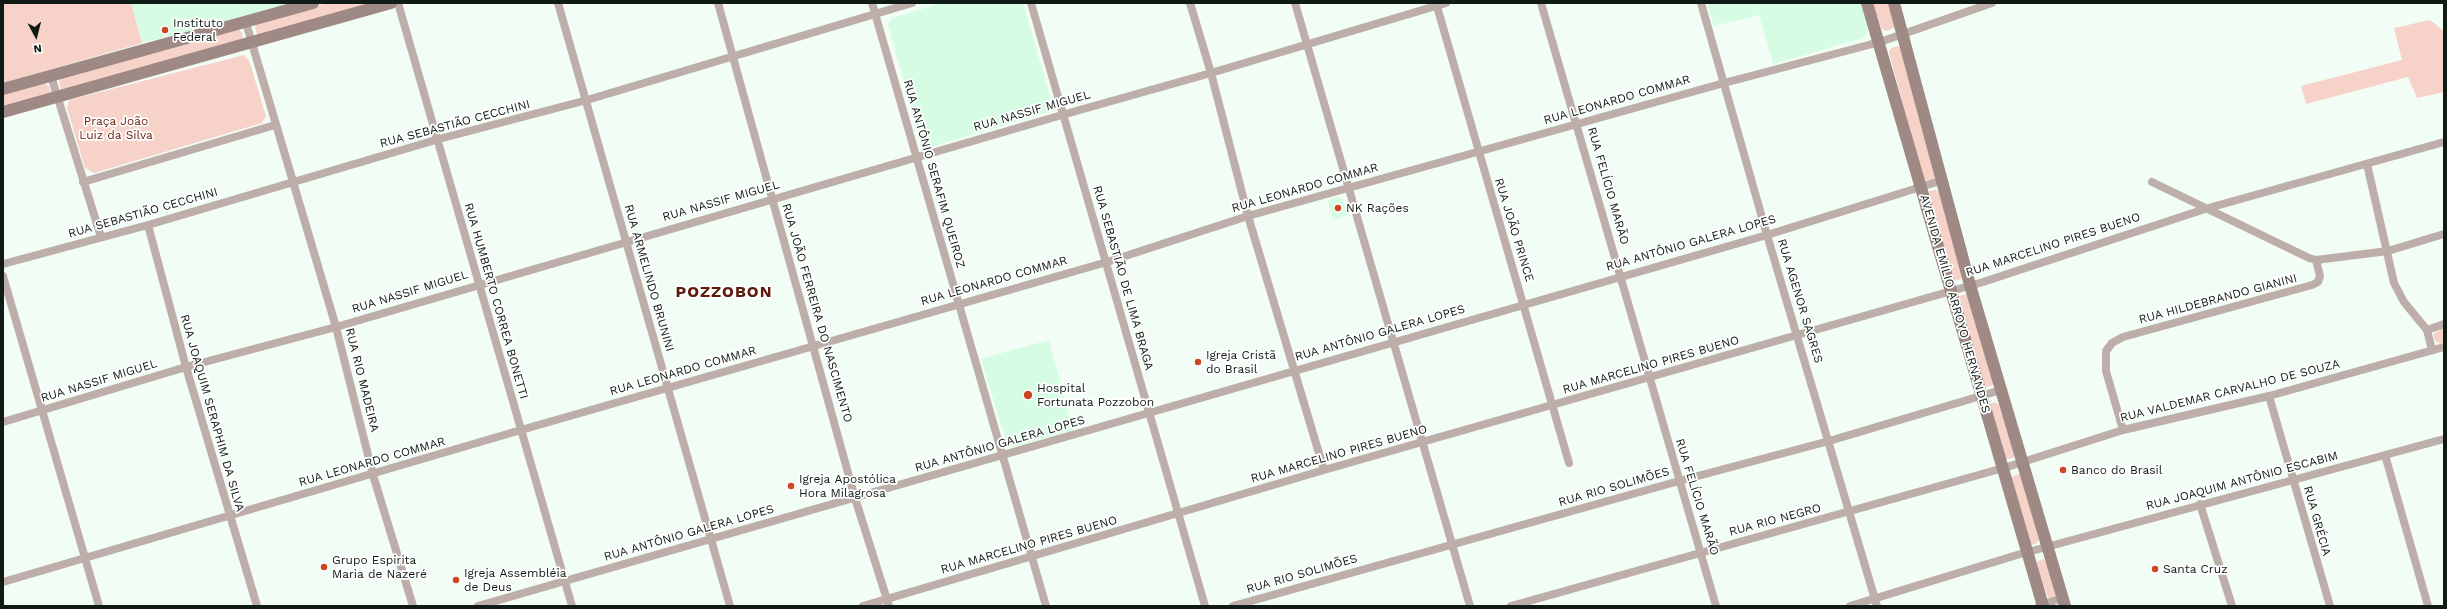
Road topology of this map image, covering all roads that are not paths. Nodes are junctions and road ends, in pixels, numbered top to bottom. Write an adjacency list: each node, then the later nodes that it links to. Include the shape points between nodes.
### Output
1 (313, 3): 19 (main road)
2 (391, 3): 22 (main road)
3 (398, 3): 35 (street, RUA HUMBERTO CORREA BONETTI)
4 (558, 3): 30 (street, RUA ARMELINDO BRUNINI)
5 (718, 3): 24 (street, RUA JOÃO FERREIRA DO NASCIMENTO)
6 (872, 3): 18 (street, RUA ANTÔNIO SERAFIM QUEIROZ)
7 (912, 3): 18 (street, RUA SEBASTIÃO CECCHINI)
8 (1031, 3): 32 (street, RUA SEBASTIÃO DE LIMA BRAGA)
9 (1190, 3): 25 (street)
10 (1295, 3): 23 (street)
11 (1446, 3): 17 (street, RUA NASSIF MIGUEL)
12 (1541, 3): 33 (street, RUA FELÍCIO MARÃO)
13 (1702, 3): 27 (street, RUA AGENOR SAGRES)
14 (1867, 3): 21 (main road, AVENIDA EMÍLIO ARROYO HERNANDES)
15 (1894, 3): 20 (main road, AVENIDA EMÍLIO ARROYO HERNANDES)
16 (1992, 3): 20 (street, RUA LEONARDO COMMAR)
17 (1437, 4): 23 (street, RUA NASSIF MIGUEL); 37 (street, RUA JOÃO PRINCE)
18 (875, 13): 24 (street, RUA SEBASTIÃO CECCHINI); 38 (street, RUA ANTÔNIO SERAFIM QUEIROZ)
19 (246, 23): 22 (street, RUA RIO MADEIRA); 26 (main road)
20 (1902, 34): 21 (street, RUA LEONARDO COMMAR); 40 (main road, AVENIDA EMÍLIO ARROYO HERNANDES)
21 (1880, 42): 27 (street, RUA LEONARDO COMMAR); 44 (main road, AVENIDA EMÍLIO ARROYO HERNANDES)
22 (250, 43): 29 (main road); 34 (street, RUA RIO MADEIRA)
23 (1307, 44): 25 (street, RUA NASSIF MIGUEL); 45 (street)
24 (734, 57): 30 (street, RUA SEBASTIÃO CECCHINI); 46 (street, RUA JOÃO FERREIRA DO NASCIMENTO)
25 (1211, 73): 32 (street, RUA NASSIF MIGUEL); 48 (street)
26 (51, 76): 28 (main road); 29 (street)
27 (1724, 82): 33 (street, RUA LEONARDO COMMAR); 51 (street, RUA AGENOR SAGRES)
28 (3, 89)
29 (58, 98): 31 (main road); 41 (street)
30 (587, 100): 35 (street, RUA SEBASTIÃO CECCHINI); 53 (street, RUA ARMELINDO BRUNINI)
31 (3, 112)
32 (1062, 115): 38 (street, RUA NASSIF MIGUEL); 56 (street, RUA SEBASTIÃO DE LIMA BRAGA)
33 (1577, 124): 37 (street, RUA LEONARDO COMMAR); 59 (street, RUA FELÍCIO MARÃO)
34 (275, 125): 41 (street); 43 (street, RUA RIO MADEIRA)
35 (438, 140): 43 (street, RUA SEBASTIÃO CECCHINI); 60 (street, RUA HUMBERTO CORREA BONETTI)
36 (2444, 142): 39 (street, RUA MARCELINO PIRES BUENO)
37 (1478, 151): 45 (street, RUA LEONARDO COMMAR); 64 (street, RUA JOÃO PRINCE)
38 (916, 157): 46 (street, RUA NASSIF MIGUEL); 63 (street, RUA ANTÔNIO SERAFIM QUEIROZ)
39 (2367, 164): 47 (street, RUA MARCELINO PIRES BUENO); 54 (street)
40 (1943, 180): 44 (street, RUA ANTÔNIO GALERA LOPES); 61 (main road, AVENIDA EMÍLIO ARROYO HERNANDES)
41 (83, 182): 52 (street)
42 (2152, 182): 47 (street)
43 (294, 183): 49 (street, RUA SEBASTIÃO CECCHINI); 66 (street, RUA RIO MADEIRA)
44 (1921, 186): 51 (street, RUA ANTÔNIO GALERA LOPES); 62 (main road, AVENIDA EMÍLIO ARROYO HERNANDES)
45 (1348, 188): 48 (street, RUA LEONARDO COMMAR); 69 (street)
46 (772, 199): 53 (street, RUA NASSIF MIGUEL); 70 (street, RUA JOÃO FERREIRA DO NASCIMENTO)
47 (2206, 209): 55 (street); 61 (street, RUA MARCELINO PIRES BUENO)
48 (1248, 216): 56 (street, RUA LEONARDO COMMAR); 74 (street)
49 (148, 225): 52 (street, RUA SEBASTIÃO CECCHINI); 73 (street, RUA JOAQUIM SERAPHIM DA SILVA)
50 (2444, 234): 54 (street)
51 (1767, 235): 59 (street, RUA ANTÔNIO GALERA LOPES); 68 (street, RUA AGENOR SAGRES)
52 (101, 237): 57 (street, RUA SEBASTIÃO CECCHINI)
53 (625, 242): 60 (street, RUA NASSIF MIGUEL); 76 (street, RUA ARMELINDO BRUNINI)
54 (2388, 251): 55 (street); 67 (street, via 2398,293)
55 (2316, 260): 85 (street, RUA HILDEBRANDO GIANINI, via 2320,276 2318,282 2312,285 2123,337 2112,343 2106,351 2106,371)
56 (1107, 262): 63 (street, RUA LEONARDO COMMAR); 82 (street, RUA SEBASTIÃO DE LIMA BRAGA)
57 (3, 264)
58 (3, 276): 81 (street)
59 (1622, 276): 64 (street, RUA ANTÔNIO GALERA LOPES); 75 (street, RUA FELÍCIO MARÃO)
60 (478, 284): 66 (street, RUA NASSIF MIGUEL); 84 (street, RUA HUMBERTO CORREA BONETTI)
61 (1970, 285): 62 (street, RUA MARCELINO PIRES BUENO); 77 (main road, AVENIDA EMÍLIO ARROYO HERNANDES)
62 (1951, 290): 68 (street, RUA MARCELINO PIRES BUENO); 78 (main road, AVENIDA EMÍLIO ARROYO HERNANDES)
63 (959, 304): 70 (street, RUA LEONARDO COMMAR); 89 (street, RUA ANTÔNIO SERAFIM QUEIROZ)
64 (1524, 305): 69 (street, RUA ANTÔNIO GALERA LOPES); 80 (street, RUA JOÃO PRINCE)
65 (2444, 324): 67 (street)
66 (336, 327): 73 (street, RUA NASSIF MIGUEL); 95 (street, RUA RIO MADEIRA)
67 (2427, 330): 72 (street)
68 (1798, 334): 75 (street, RUA MARCELINO PIRES BUENO); 87 (street, RUA AGENOR SAGRES)
69 (1392, 341): 74 (street, RUA ANTÔNIO GALERA LOPES); 88 (street)
70 (813, 345): 76 (street, RUA LEONARDO COMMAR); 98 (street, RUA JOÃO FERREIRA DO NASCIMENTO)
71 (2444, 347): 72 (street, RUA VALDEMAR CARVALHO DE SOUZA)
72 (2432, 350): 79 (street, RUA VALDEMAR CARVALHO DE SOUZA)
73 (186, 367): 81 (street, RUA NASSIF MIGUEL); 102 (street, RUA JOAQUIM SERAPHIM DA SILVA)
74 (1296, 370): 82 (street, RUA ANTÔNIO GALERA LOPES); 94 (street)
75 (1650, 378): 80 (street, RUA MARCELINO PIRES BUENO); 97 (street, RUA FELÍCIO MARÃO)
76 (668, 388): 84 (street, RUA LEONARDO COMMAR); 103 (street, RUA ARMELINDO BRUNINI)
77 (2001, 390): 78 (street, RUA RIO SOLIMÕES); 91 (main road, AVENIDA EMÍLIO ARROYO HERNANDES)
78 (1983, 396): 87 (street, RUA RIO SOLIMÕES); 93 (main road, AVENIDA EMÍLIO ARROYO HERNANDES)
79 (2269, 396): 85 (street, RUA VALDEMAR CARVALHO DE SOUZA); 96 (street, RUA GRÉCIA)
80 (1552, 405): 88 (street, RUA MARCELINO PIRES BUENO); 92 (street, RUA JOÃO PRINCE)
81 (41, 411): 83 (street, RUA NASSIF MIGUEL); 109 (street)
82 (1149, 413): 89 (street, RUA ANTÔNIO GALERA LOPES); 101 (street, RUA SEBASTIÃO DE LIMA BRAGA)
83 (3, 422)
84 (520, 430): 95 (street, RUA LEONARDO COMMAR); 111 (street, RUA HUMBERTO CORREA BONETTI)
85 (2123, 430): 91 (street, RUA VALDEMAR CARVALHO DE SOUZA)
86 (2444, 439): 90 (street, RUA JOAQUIM ANTÔNIO ESCABIM)
87 (1830, 441): 97 (street, RUA RIO SOLIMÕES); 100 (street, RUA AGENOR SAGRES)
88 (1422, 443): 94 (street, RUA MARCELINO PIRES BUENO); 104 (street)
89 (1004, 455): 98 (street, RUA ANTÔNIO GALERA LOPES); 108 (street, RUA ANTÔNIO SERAFIM QUEIROZ)
90 (2385, 455): 96 (street, RUA JOAQUIM ANTÔNIO ESCABIM); 132 (street)
91 (2022, 462): 93 (street, RUA RIO NEGRO); 105 (main road, AVENIDA EMÍLIO ARROYO HERNANDES)
92 (1569, 463)
93 (2002, 469): 100 (street, RUA RIO NEGRO); 107 (main road, AVENIDA EMÍLIO ARROYO HERNANDES)
94 (1324, 470): 101 (street, RUA MARCELINO PIRES BUENO)
95 (373, 475): 102 (street, RUA LEONARDO COMMAR); 118 (street, RUA RIO MADEIRA)
96 (2293, 480): 99 (street, RUA JOAQUIM ANTÔNIO ESCABIM); 131 (street, RUA GRÉCIA)
97 (1679, 481): 104 (street, RUA RIO SOLIMÕES); 106 (street, RUA FELÍCIO MARÃO)
98 (855, 498): 103 (street, RUA ANTÔNIO GALERA LOPES); 112 (street, RUA JOÃO FERREIRA DO NASCIMENTO)
99 (2200, 504): 105 (street, RUA JOAQUIM ANTÔNIO ESCABIM); 130 (street)
100 (1849, 512): 106 (street, RUA RIO NEGRO); 113 (street, RUA AGENOR SAGRES)
101 (1177, 515): 108 (street, RUA MARCELINO PIRES BUENO); 124 (street, RUA SEBASTIÃO DE LIMA BRAGA)
102 (229, 516): 109 (street, RUA LEONARDO COMMAR); 117 (street, RUA JOAQUIM SERAPHIM DA SILVA)
103 (711, 539): 111 (street, RUA ANTÔNIO GALERA LOPES); 121 (street, RUA ARMELINDO BRUNINI)
104 (1452, 545): 125 (street, RUA RIO SOLIMÕES); 126 (street)
105 (2047, 547): 107 (street, RUA JOAQUIM ANTÔNIO ESCABIM); 114 (main road, AVENIDA EMÍLIO ARROYO HERNANDES)
106 (1701, 552): 127 (street, RUA RIO NEGRO); 128 (street, RUA FELÍCIO MARÃO)
107 (2028, 553): 113 (street, RUA JOAQUIM ANTÔNIO ESCABIM); 115 (main road, AVENIDA EMÍLIO ARROYO HERNANDES)
108 (1032, 556): 112 (street, RUA MARCELINO PIRES BUENO); 123 (street, RUA ANTÔNIO SERAFIM QUEIROZ)
109 (85, 559): 110 (street, RUA LEONARDO COMMAR); 116 (street)
110 (3, 582)
111 (564, 582): 119 (street, RUA ANTÔNIO GALERA LOPES); 120 (street, RUA HUMBERTO CORREA BONETTI)
112 (888, 602): 122 (street, RUA MARCELINO PIRES BUENO)
113 (1876, 602): 129 (street, RUA JOAQUIM ANTÔNIO ESCABIM)
114 (2064, 602): 115 (street)
115 (2041, 605)
116 (99, 606)
117 (257, 606)
118 (413, 606)
119 (478, 606)
120 (572, 606)
121 (730, 606)
122 (863, 606)
123 (1046, 606)
124 (1205, 606)
125 (1233, 606)
126 (1470, 606)
127 (1511, 606)
128 (1716, 606)
129 (1850, 606)
130 (2232, 606)
131 (2330, 606)
132 (2428, 606)

